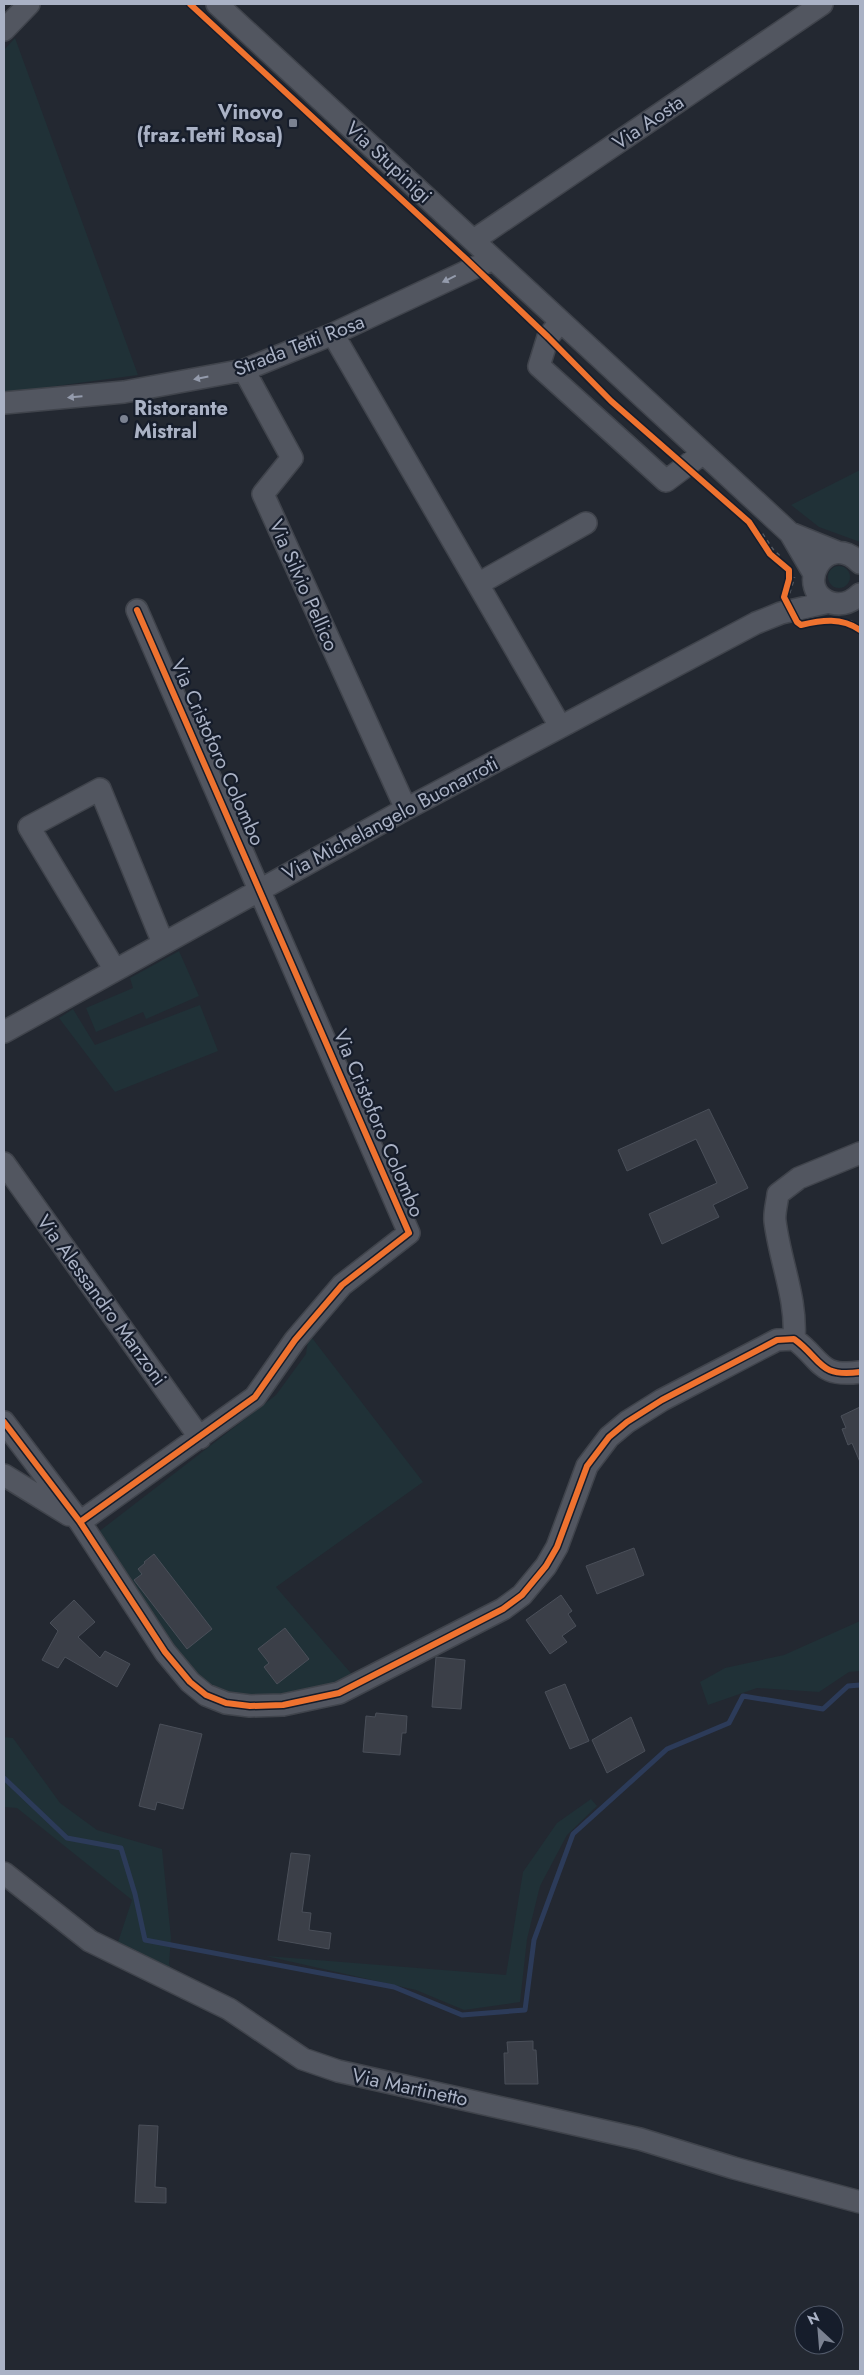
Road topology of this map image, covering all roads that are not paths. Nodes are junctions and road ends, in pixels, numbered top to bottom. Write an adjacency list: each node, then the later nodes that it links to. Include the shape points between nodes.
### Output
1 (29, 4): 4 (street)
2 (217, 4): 5 (street, Via Stupinigi)
3 (822, 4): 5 (street, Via Aosta)
4 (4, 30)
5 (474, 240): 6 (street, Via Stupinigi)
6 (493, 259): 7 (street, Via Stupinigi); 8 (street, Strada Tetti Rosa, one-way to 8)
7 (560, 322): 11 (street, Via Stupinigi); 11 (street, via 548,337 539,366 666,481)
8 (334, 334): 9 (street, Strada Tetti Rosa); 17 (street)
9 (244, 370): 10 (street, Strada Tetti Rosa, one-way to 10, via 124,392); 22 (street, Via Silvio Pellico, via 292,458 263,494)
10 (4, 403)
11 (702, 454): 13 (street, Via Stupinigi)
12 (586, 524): 17 (street)
13 (790, 533): 14 (street, Via Stupinigi); 16 (street, Via Stupinigi)
14 (837, 552): 15 (street, Via Stupinigi, via 854,556); 16 (street, Via Michelangelo Buonarroti, via 822,559)
15 (860, 562)
16 (814, 578): 18 (street, Via Stupinigi, via 822,597); 19 (street, Via Michelangelo Buonarroti)
17 (478, 584): 21 (street)
18 (848, 606): 19 (street, Via Michelangelo Buonarroti)
19 (785, 609): 21 (street, Via Michelangelo Buonarroti)
20 (137, 610): 23 (street, Via Cristoforo Colombo)
21 (560, 726): 22 (street, Via Michelangelo Buonarroti)
22 (406, 809): 23 (street, Via Michelangelo Buonarroti)
23 (260, 888): 24 (street, Via Michelangelo Buonarroti); 32 (street, Via Cristoforo Colombo, via 409,1233 342,1285 294,1340 255,1397)
24 (163, 943): 25 (street, Via Michelangelo Buonarroti); 25 (street, via 100,789 28,827)
25 (115, 970): 26 (street, Via Michelangelo Buonarroti)
26 (4, 1032)
27 (860, 1153): 29 (street, via 799,1178 778,1194 774,1220 793,1298 796,1318)
28 (4, 1163): 32 (street, Via Alessandro Manzoni)
29 (794, 1339): 30 (street, via 822,1368 847,1374); 34 (street, via 777,1340 740,1358 662,1400 609,1436 579,1482 557,1547 522,1595 480,1622 340,1693 323,1698 283,1705 250,1706 226,1703 206,1695 190,1682 165,1652)
30 (860, 1372)
31 (4, 1422): 34 (street)
32 (200, 1438): 34 (street, Via Cristoforo Colombo)
33 (4, 1475): 34 (street)
34 (80, 1522)
35 (4, 1873): 36 (street, Via Martinetto, via 90,1941 229,2009 303,2059 338,2071 640,2139)
36 (860, 2202)

